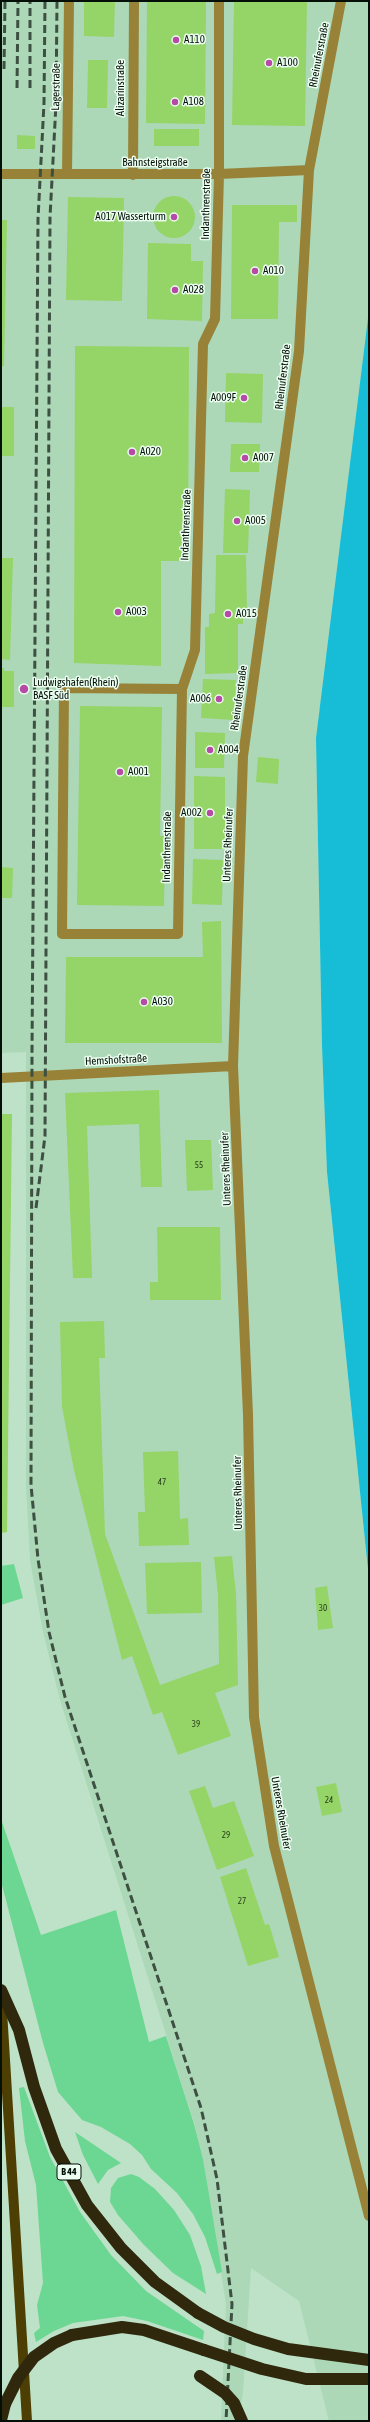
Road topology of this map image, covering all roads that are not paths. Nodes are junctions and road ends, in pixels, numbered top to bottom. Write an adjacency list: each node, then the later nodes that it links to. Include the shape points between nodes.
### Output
1 (69, 1): 7 (street, Lagerstraße)
2 (134, 1): 9 (street, Alizarinstraße)
3 (219, 1): 8 (street, Indanthrenstraße)
4 (341, 1): 5 (street, Rheinuferstraße)
5 (309, 170): 8 (street, Bahnsteigstraße); 11 (street, Rheinuferstraße, via 299,351)
6 (1, 174): 7 (street, Bahnsteigstraße)
7 (67, 174): 9 (street, Bahnsteigstraße)
8 (219, 174): 9 (street, Bahnsteigstraße); 10 (street, Indanthrenstraße, via 215,319 204,344 195,650)
9 (133, 175)
10 (182, 689): 10 (street, Indanthrenstraße, via 178,934 62,934 64,688)
11 (243, 756): 12 (street, Unteres Rheinufer)
12 (233, 1066): 13 (street, Hemshofstraße); 15 (street, Unteres Rheinufer, via 248,1415 254,1717 274,1846)
13 (1, 1078)
14 (1, 1991): 16 (highway, B 44, bridge, via 19,2030 34,2087 56,2149 87,2205 121,2248 155,2282 198,2313 224,2327 288,2349); 20 (main road)
15 (369, 2216)
16 (369, 2360)
17 (200, 2376): 21 (highway, bridge, via 225,2393 234,2403)
18 (369, 2379): 19 (highway, bridge, via 306,2379 262,2369 144,2330 122,2327 72,2335 54,2343 34,2357 18,2378 5,2404)
19 (1, 2420)
20 (27, 2421)
21 (242, 2421)

